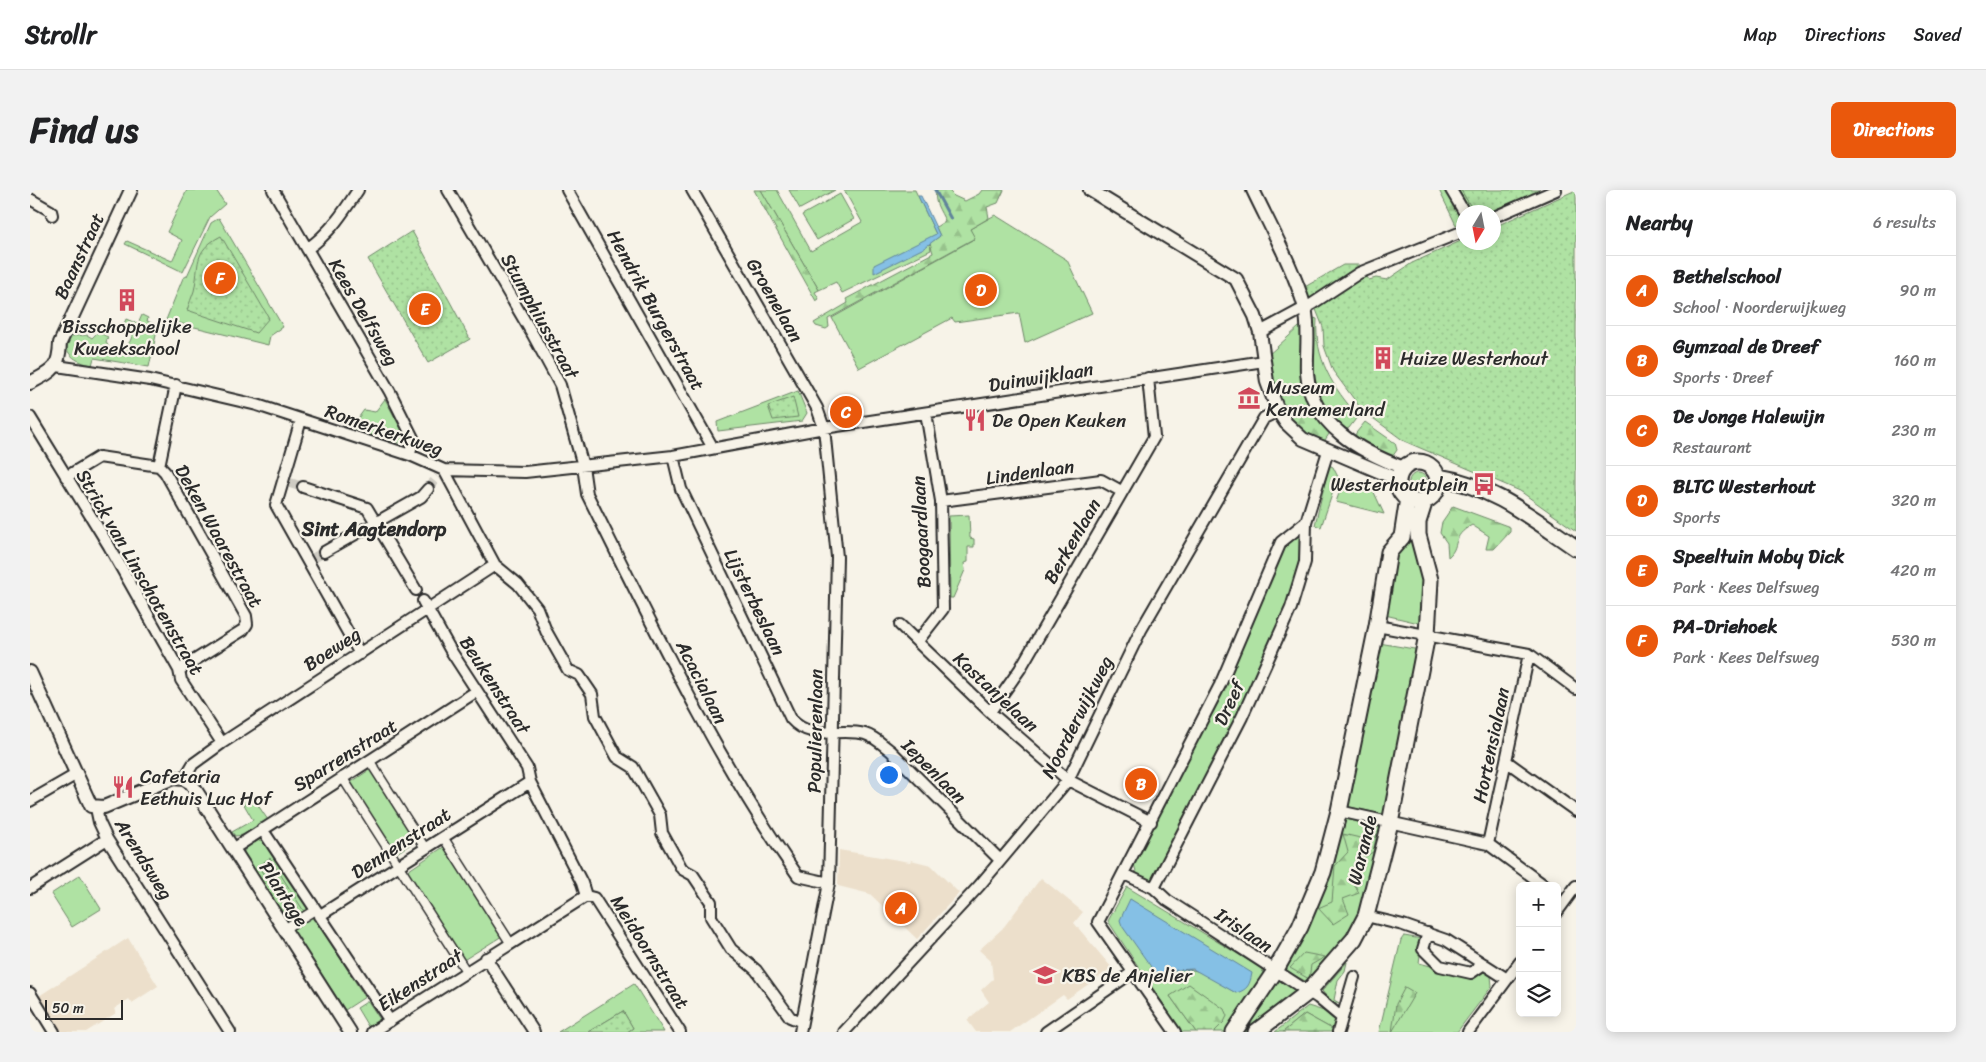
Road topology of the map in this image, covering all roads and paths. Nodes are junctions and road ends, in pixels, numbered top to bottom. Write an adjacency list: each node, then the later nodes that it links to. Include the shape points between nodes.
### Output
1 (131, 190): 20 (street, Baanstraat, via 60,343)
2 (273, 190): 16 (street, Kees Delfsweg)
3 (358, 190): 16 (street, via 328,232)
4 (448, 190): 34 (street, Stumphiusstraat, via 560,385)
5 (567, 190): 29 (street, Hendrik Burgerstraat)
6 (692, 190): 28 (street, Groenelaan, via 817,408)
7 (1090, 190): 18 (street, via 1236,279)
8 (1253, 190): 17 (street, via 1290,267)
9 (1451, 190): 12 (street)
10 (1556, 190): 13 (street)
11 (30, 199): 14 (street, via 51,211)
12 (1460, 205)
13 (1501, 214)
14 (52, 215)
15 (1456, 233): 17 (street, via 1359,273)
16 (307, 248): 31 (street, Kees Delfsweg, via 409,430 412,438)
17 (1305, 308): 18 (street); 36 (street, via 1307,376 1327,421 1345,439 1384,460)
18 (1260, 332): 19 (street)
19 (1264, 361): 21 (street, Duinwijklaan); 24 (street, via 1267,382)
20 (57, 366): 22 (street); 23 (street, Romerkerkweg)
21 (1148, 378): 25 (street, Duinwijklaan); 41 (street, Berkenlaan, via 1154,436)
22 (30, 383)
23 (176, 385): 27 (street, Romerkerkweg); 33 (street, Deken Waarestraat)
24 (1278, 411): 30 (street, via 1303,439); 70 (street, Noorderwijkweg, via 1264,418 1141,630)
25 (926, 413): 28 (street, Duinwijklaan); 44 (street, Boogaardlaan)
26 (30, 417): 37 (street, Strick van Linschotenstraat)
27 (302, 420): 31 (street, Romerkerkweg); 56 (street, via 286,482 276,505 310,560)
28 (824, 428): 29 (street, Romerkerkweg); 63 (street, Populierenlaan, via 837,557)
29 (713, 448): 32 (street, Romerkerkweg)
30 (1328, 451): 36 (street); 45 (street, Dreef)
31 (410, 455): 35 (street, Romerkerkweg)
32 (674, 456): 34 (street, Romerkerkweg); 63 (street, Lijsterbeslaan, via 681,489 791,719 806,731)
33 (159, 466): 37 (street, via 99,457); 58 (street, Deken Waarestraat, via 180,497 246,616 247,624 243,630)
34 (583, 466): 35 (street, Romerkerkweg, via 525,472); 88 (street, Acacialaan, via 587,494 730,772 798,876)
35 (441, 473): 49 (street)
36 (1402, 474): 38 (main road, via 1415,462 1426,464); 42 (main road, via 1400,489)
37 (66, 477): 58 (street, Strick van Linschotenstraat)
38 (1437, 483): 43 (main road, via 1434,494); 47 (main road, via 1464,482 1509,503)
39 (303, 487): 46 (street, via 367,508)
40 (428, 489): 46 (street, via 422,497)
41 (1120, 491): 44 (street, Lindenlaan, via 1101,480); 62 (street, Berkenlaan, via 1020,669)
42 (1408, 498): 43 (main road, via 1419,502); 53 (main road, Warande, via 1402,537 1389,552)
43 (1425, 500): 54 (main road, Warande, via 1418,522 1418,535 1430,580)
44 (940, 501): 55 (street, Boogaardlaan, via 943,609)
45 (1306, 522): 76 (street, Dreef, via 1281,542 1220,685); 91 (street, Dreef, via 1305,562 1291,608 1242,717)
46 (375, 524): 48 (street); 50 (street)
47 (1576, 548)
48 (324, 552)
49 (495, 565): 51 (street, Boeweg); 112 (street, via 518,584 537,608 568,670 579,675 592,694 595,716 617,757 633,768 660,815 662,833 682,869 693,875 711,902 711,917 731,949 756,970)
50 (416, 590)
51 (425, 605): 56 (street, Boeweg); 61 (street, Beukenstraat)
52 (900, 625): 55 (street, Kastanjelaan)
53 (1377, 626): 54 (street); 74 (main road, Warande)
54 (1427, 635): 57 (street); 77 (main road, Warande)
55 (918, 641): 62 (street, Kastanjelaan)
56 (360, 654): 64 (street, Boeweg)
57 (1529, 654): 60 (street); 66 (street, Hortensialaan)
58 (179, 670): 64 (street, Strick van Linschotenstraat, via 181,680)
59 (30, 672): 67 (street, Arendsweg)
60 (1576, 689)
61 (477, 691): 65 (street, Sparrenstraat); 71 (street, Beukenstraat, via 528,768)
62 (990, 712): 70 (street, Kastanjelaan)
63 (832, 732): 84 (street, Iepenlaan, via 864,734 880,742); 88 (street, Populierenlaan)
64 (222, 743): 69 (street, Boeweg, via 193,764)
65 (369, 760): 68 (street, Sparrenstraat); 82 (street, via 400,801)
66 (1506, 761): 75 (street); 81 (street, Hortensialaan)
67 (77, 774): 72 (street); 73 (street, Arendsweg, via 88,802)
68 (342, 776): 78 (street, Sparrenstraat); 85 (street)
69 (184, 779): 73 (street, via 173,778); 83 (street, Plantage, via 196,789)
70 (1068, 780): 76 (street, Kastanjelaan); 84 (street, Noorderwijkweg)
71 (530, 782): 79 (street, Dennenstraat); 92 (street, Beukenstraat)
72 (30, 801)
73 (96, 808): 80 (street, Arendsweg)
74 (1339, 812): 77 (street); 102 (main road, Warande, via 1323,872 1300,927)
75 (1576, 812)
76 (1151, 822): 86 (street, Dreef)
77 (1390, 823): 81 (street); 95 (main road, Warande)
78 (262, 829): 83 (street, Sparrenstraat); 94 (street, Plantage)
79 (443, 836): 82 (street, Dennenstraat); 98 (street)
80 (107, 839): 90 (street); 114 (street, Arendsweg)
81 (1488, 844): 87 (street)
82 (425, 848): 85 (street, Dennenstraat)
83 (233, 849): 96 (street, Plantage)
84 (999, 859): 119 (street, Noorderwijkweg, via 949,919)
85 (398, 866): 94 (street, Dennenstraat); 103 (street)
86 (1124, 874): 91 (street, Irislaan); 104 (street, Dreef, via 1098,922)
87 (1540, 882)
88 (828, 883): 112 (street, Populierenlaan)
89 (1576, 886): 93 (street)
90 (30, 888)
91 (1154, 888): 102 (street, Irislaan)
92 (586, 896): 98 (street, Eikenstraat); 118 (street, Meidoornstraat, via 594,898)
93 (1561, 898)
94 (317, 913): 96 (street, Dennenstraat); 111 (street, Plantage)
95 (1366, 916): 97 (street); 108 (main road, Warande, via 1354,939)
96 (284, 929): 115 (street, Plantage)
97 (1428, 933): 100 (street, via 1446,940); 100 (street, via 1423,949 1440,966 1471,973)
98 (511, 944): 99 (street, Eikenstraat)
99 (486, 958): 103 (street, Eikenstraat); 117 (street)
100 (1484, 964): 106 (street)
101 (1516, 967): 106 (street)
102 (1274, 971): 108 (street, Irislaan); 122 (main road, Warande)
103 (466, 972): 111 (street, Eikenstraat)
104 (1133, 972): 120 (street); 121 (street)
105 (1354, 977): 110 (street)
106 (1507, 979): 125 (street)
107 (30, 993): 109 (street)
108 (1307, 993): 110 (street, Irislaan); 123 (main road, Warande)
109 (34, 1008): 113 (street)
110 (1342, 1018): 124 (street)
111 (390, 1021): 116 (street, Eikenstraat)
112 (801, 1027)
113 (54, 1032)
114 (230, 1032)
115 (350, 1032)
116 (372, 1032)
117 (534, 1032)
118 (680, 1032)
119 (844, 1032)
120 (1046, 1032)
121 (1175, 1032)
122 (1234, 1032)
123 (1256, 1032)
124 (1338, 1032)
125 (1468, 1032)

